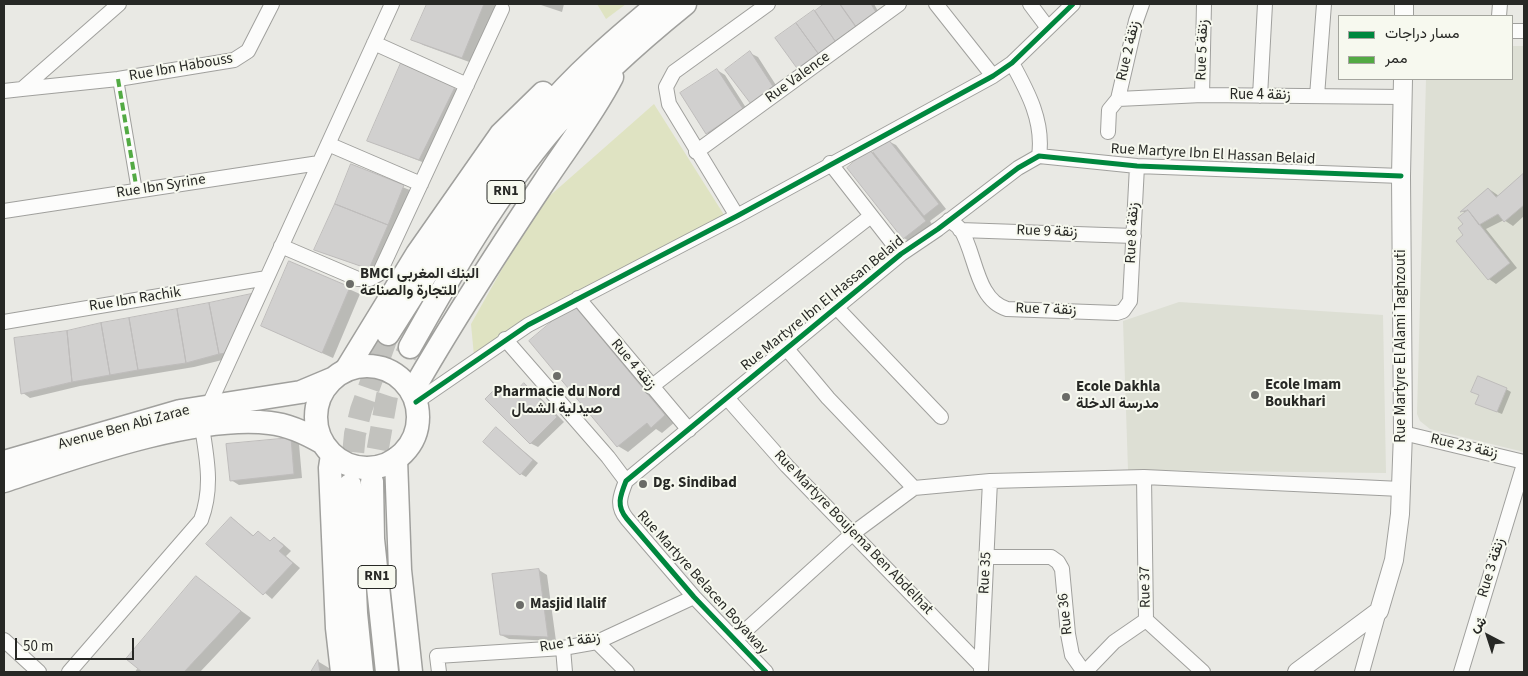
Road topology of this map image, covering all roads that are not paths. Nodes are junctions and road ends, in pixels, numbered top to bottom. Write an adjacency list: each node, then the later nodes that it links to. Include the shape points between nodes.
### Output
1 (119, 4): 24 (street)
2 (272, 4): 21 (street, Rue Ibn Habouss, via 251,46 239,58)
3 (392, 4): 17 (street)
4 (658, 4): 18 (main road, RN1)
5 (685, 4): 18 (main road, RN1)
6 (768, 4): 33 (street, via 669,78 666,96)
7 (899, 4): 33 (street, Rue Valence)
8 (936, 4): 20 (street)
9 (1030, 4): 16 (street)
10 (1073, 4): 16 (street)
11 (1142, 4): 30 (street, Rue 2 زنقة)
12 (1204, 4): 26 (street, Rue 5 زنقة)
13 (1265, 4): 27 (street)
14 (1324, 4): 28 (street)
15 (502, 9): 23 (street)
16 (1048, 28): 19 (street)
17 (374, 43): 23 (street); 32 (street)
18 (614, 51): 54 (main road, RN1, via 541,114 509,154); 56 (main road, RN1, via 519,172); 58 (main road, via 571,68 501,134 417,254); 60 (main road, via 597,107 468,297)
19 (1012, 63): 20 (street); 34 (street, via 1039,123)
20 (993, 76): 36 (street)
21 (118, 79): 24 (street, Rue Ibn Habouss); 40 (street)
22 (1403, 80): 29 (street, Rue Martyre El Alami Taghzouti)
23 (467, 85): 39 (street)
24 (22, 89): 25 (street, Rue Ibn Habouss)
25 (4, 91)
26 (1202, 96): 27 (street, Rue 4 زنقة); 30 (street, Rue 4 زنقة)
27 (1260, 96): 28 (street, Rue 4 زنقة)
28 (1317, 96): 29 (street, Rue 4 زنقة)
29 (1403, 97): 38 (street, Rue Martyre El Alami Taghzouti)
30 (1118, 99): 31 (street, Rue 2 زنقة, via 1109,110)
31 (1108, 132)
32 (328, 144): 35 (street); 39 (street)
33 (696, 152): 42 (street)
34 (1039, 156): 37 (street, Rue Martyre Ibn El Hassan Belaid); 44 (street, Rue Martyre Ibn El Hassan Belaid)
35 (319, 163): 40 (street, Rue Ibn Syrine); 47 (street)
36 (830, 163): 42 (street); 43 (street)
37 (1137, 166): 38 (street, Rue Martyre Ibn El Hassan Belaid); 46 (street, Rue 8 زنقة)
38 (1401, 176): 65 (street, Rue Martyre El Alami Taghzouti)
39 (421, 184): 47 (street, via 382,270 370,279 358,279)
40 (136, 190): 41 (street, Rue Ibn Syrine)
41 (4, 210)
42 (737, 216): 50 (street)
43 (871, 216): 48 (street); 59 (street)
44 (949, 220): 45 (street, Rue 7 زنقة); 48 (street, Rue Martyre Ibn El Hassan Belaid)
45 (960, 230): 46 (street, Rue 9 زنقة); 51 (street, Rue 7 زنقة, via 986,292 998,306 1117,313 1123,311)
46 (1134, 236): 51 (street, Rue 8 زنقة)
47 (281, 246): 49 (street)
48 (901, 254): 52 (street, Rue Martyre Ibn El Hassan Belaid)
49 (267, 278): 53 (street, Rue Ibn Rachik); 62 (street)
50 (578, 298): 55 (street); 59 (street, Rue 4 زنقة)
51 (1130, 301)
52 (837, 308): 57 (street, Rue Martyre Ibn El Hassan Belaid); 63 (street)
53 (4, 322)
54 (388, 334)
55 (505, 340): 60 (street, via 465,370); 72 (street)
56 (410, 347)
57 (787, 349): 61 (street, Rue Martyre Ibn El Hassan Belaid); 76 (street, via 828,398)
58 (339, 375): 60 (main road, via 361,366 390,371 403,380); 62 (main road, Avenue Ben Abi Zarae, via 301,392); 66 (main road, via 320,396 315,416 317,430)
59 (651, 387): 64 (street, Rue 4 زنقة)
60 (414, 397): 67 (main road, via 418,418 415,434 408,448)
61 (728, 398): 64 (street, Rue Martyre Ibn El Hassan Belaid); 78 (street, Rue Martyre Boujema Ben Abdelhat)
62 (205, 417): 66 (main road, Avenue Ben Abi Zarae, via 270,423 301,430); 68 (main road, Avenue Ben Abi Zarae, via 180,411); 71 (main road, Avenue Ben Abi Zarae, via 148,438); 89 (street, via 210,476 207,504 201,520)
63 (941, 417)
64 (689, 430): 72 (street, Rue Martyre Ibn El Hassan Belaid)
65 (1403, 433): 69 (street, Rue 23 زنقة); 77 (street, Rue Martyre El Alami Taghzouti)
66 (328, 449): 67 (main road, via 347,464 363,468 380,466); 90 (main road)
67 (396, 459): 93 (main road, via 400,570)
68 (4, 462)
69 (1524, 463): 102 (street, Rue 3 زنقة)
70 (1144, 478): 73 (street); 77 (street); 82 (street, Rue 37)
71 (4, 481)
72 (626, 481): 80 (street, Rue Martyre Belacen Boyaway, via 619,502 621,512)
73 (990, 481): 76 (street); 79 (street, Rue 35)
74 (372, 482): 92 (main road, RN1, via 373,539)
75 (350, 485): 91 (main road, RN1)
76 (914, 488): 78 (street)
77 (1402, 488): 81 (street, Rue Martyre El Alami Taghzouti, via 1394,560)
78 (852, 534): 83 (street); 87 (street, Rue Martyre Boujema Ben Abdelhat)
79 (987, 556): 87 (street, Rue 35); 98 (street, Rue 36, via 1051,557 1058,562 1062,569 1072,655)
80 (694, 597): 83 (street, Rue Martyre Belacen Boyaway); 85 (street, Rue 1 زنقة)
81 (1379, 611): 100 (street); 101 (street)
82 (1146, 620): 98 (street, via 1114,642); 99 (street, Rue 37)
83 (736, 639): 97 (street, Rue Martyre Belacen Boyaway)
84 (4, 640): 88 (street)
85 (597, 642): 86 (street, Rue 1 زنقة); 96 (street)
86 (563, 648): 94 (street, Rue 1 زنقة, via 437,656); 95 (street)
87 (980, 669)
88 (39, 672)
89 (69, 672)
90 (342, 672)
91 (362, 672)
92 (387, 672)
93 (411, 672)
94 (439, 672)
95 (565, 672)
96 (627, 672)
97 (766, 672)
98 (1085, 672)
99 (1203, 672)
100 (1297, 672)
101 (1362, 672)
102 (1460, 672)

